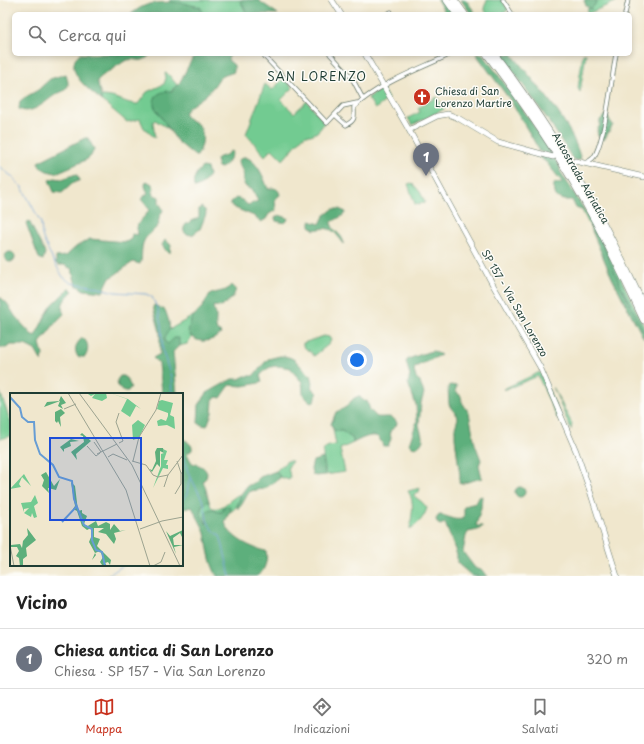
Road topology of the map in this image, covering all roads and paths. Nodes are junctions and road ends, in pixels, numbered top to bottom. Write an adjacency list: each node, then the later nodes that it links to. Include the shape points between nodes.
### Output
1 (332, 0): 6 (main road)
2 (447, 0): 7 (highway)
3 (454, 0): 8 (highway)
4 (503, 0): 9 (street)
5 (628, 0): 10 (street)
6 (340, 12)
7 (456, 12)
8 (463, 12)
9 (511, 12)
10 (625, 12)
11 (265, 56): 21 (street, via 328,123)
12 (333, 56): 19 (street, via 352,78)
13 (366, 56): 18 (main road, SP 157 - Via San Lorenzo)
14 (447, 56): 18 (street)
15 (488, 56): 28 (highway, Autostrada Adriatica, via 543,132 579,192)
16 (495, 56): 27 (highway, Autostrada Adriatica, via 536,112 583,188 615,246)
17 (616, 56): 25 (street, via 598,149 593,158)
18 (384, 86): 19 (street); 22 (main road, SP 157 - Via San Lorenzo)
19 (363, 99): 20 (street)
20 (358, 103): 21 (street, via 343,106); 21 (street, via 354,107 352,122 346,124)
21 (335, 115)
22 (409, 130): 23 (main road, via 437,116 448,114 498,142); 29 (main road, SP 157 - Via San Lorenzo, via 542,370 581,464)
23 (553, 157)
24 (575, 161): 25 (main road)
25 (585, 163): 26 (main road)
26 (644, 177)
27 (644, 307)
28 (644, 320)
29 (617, 576)

